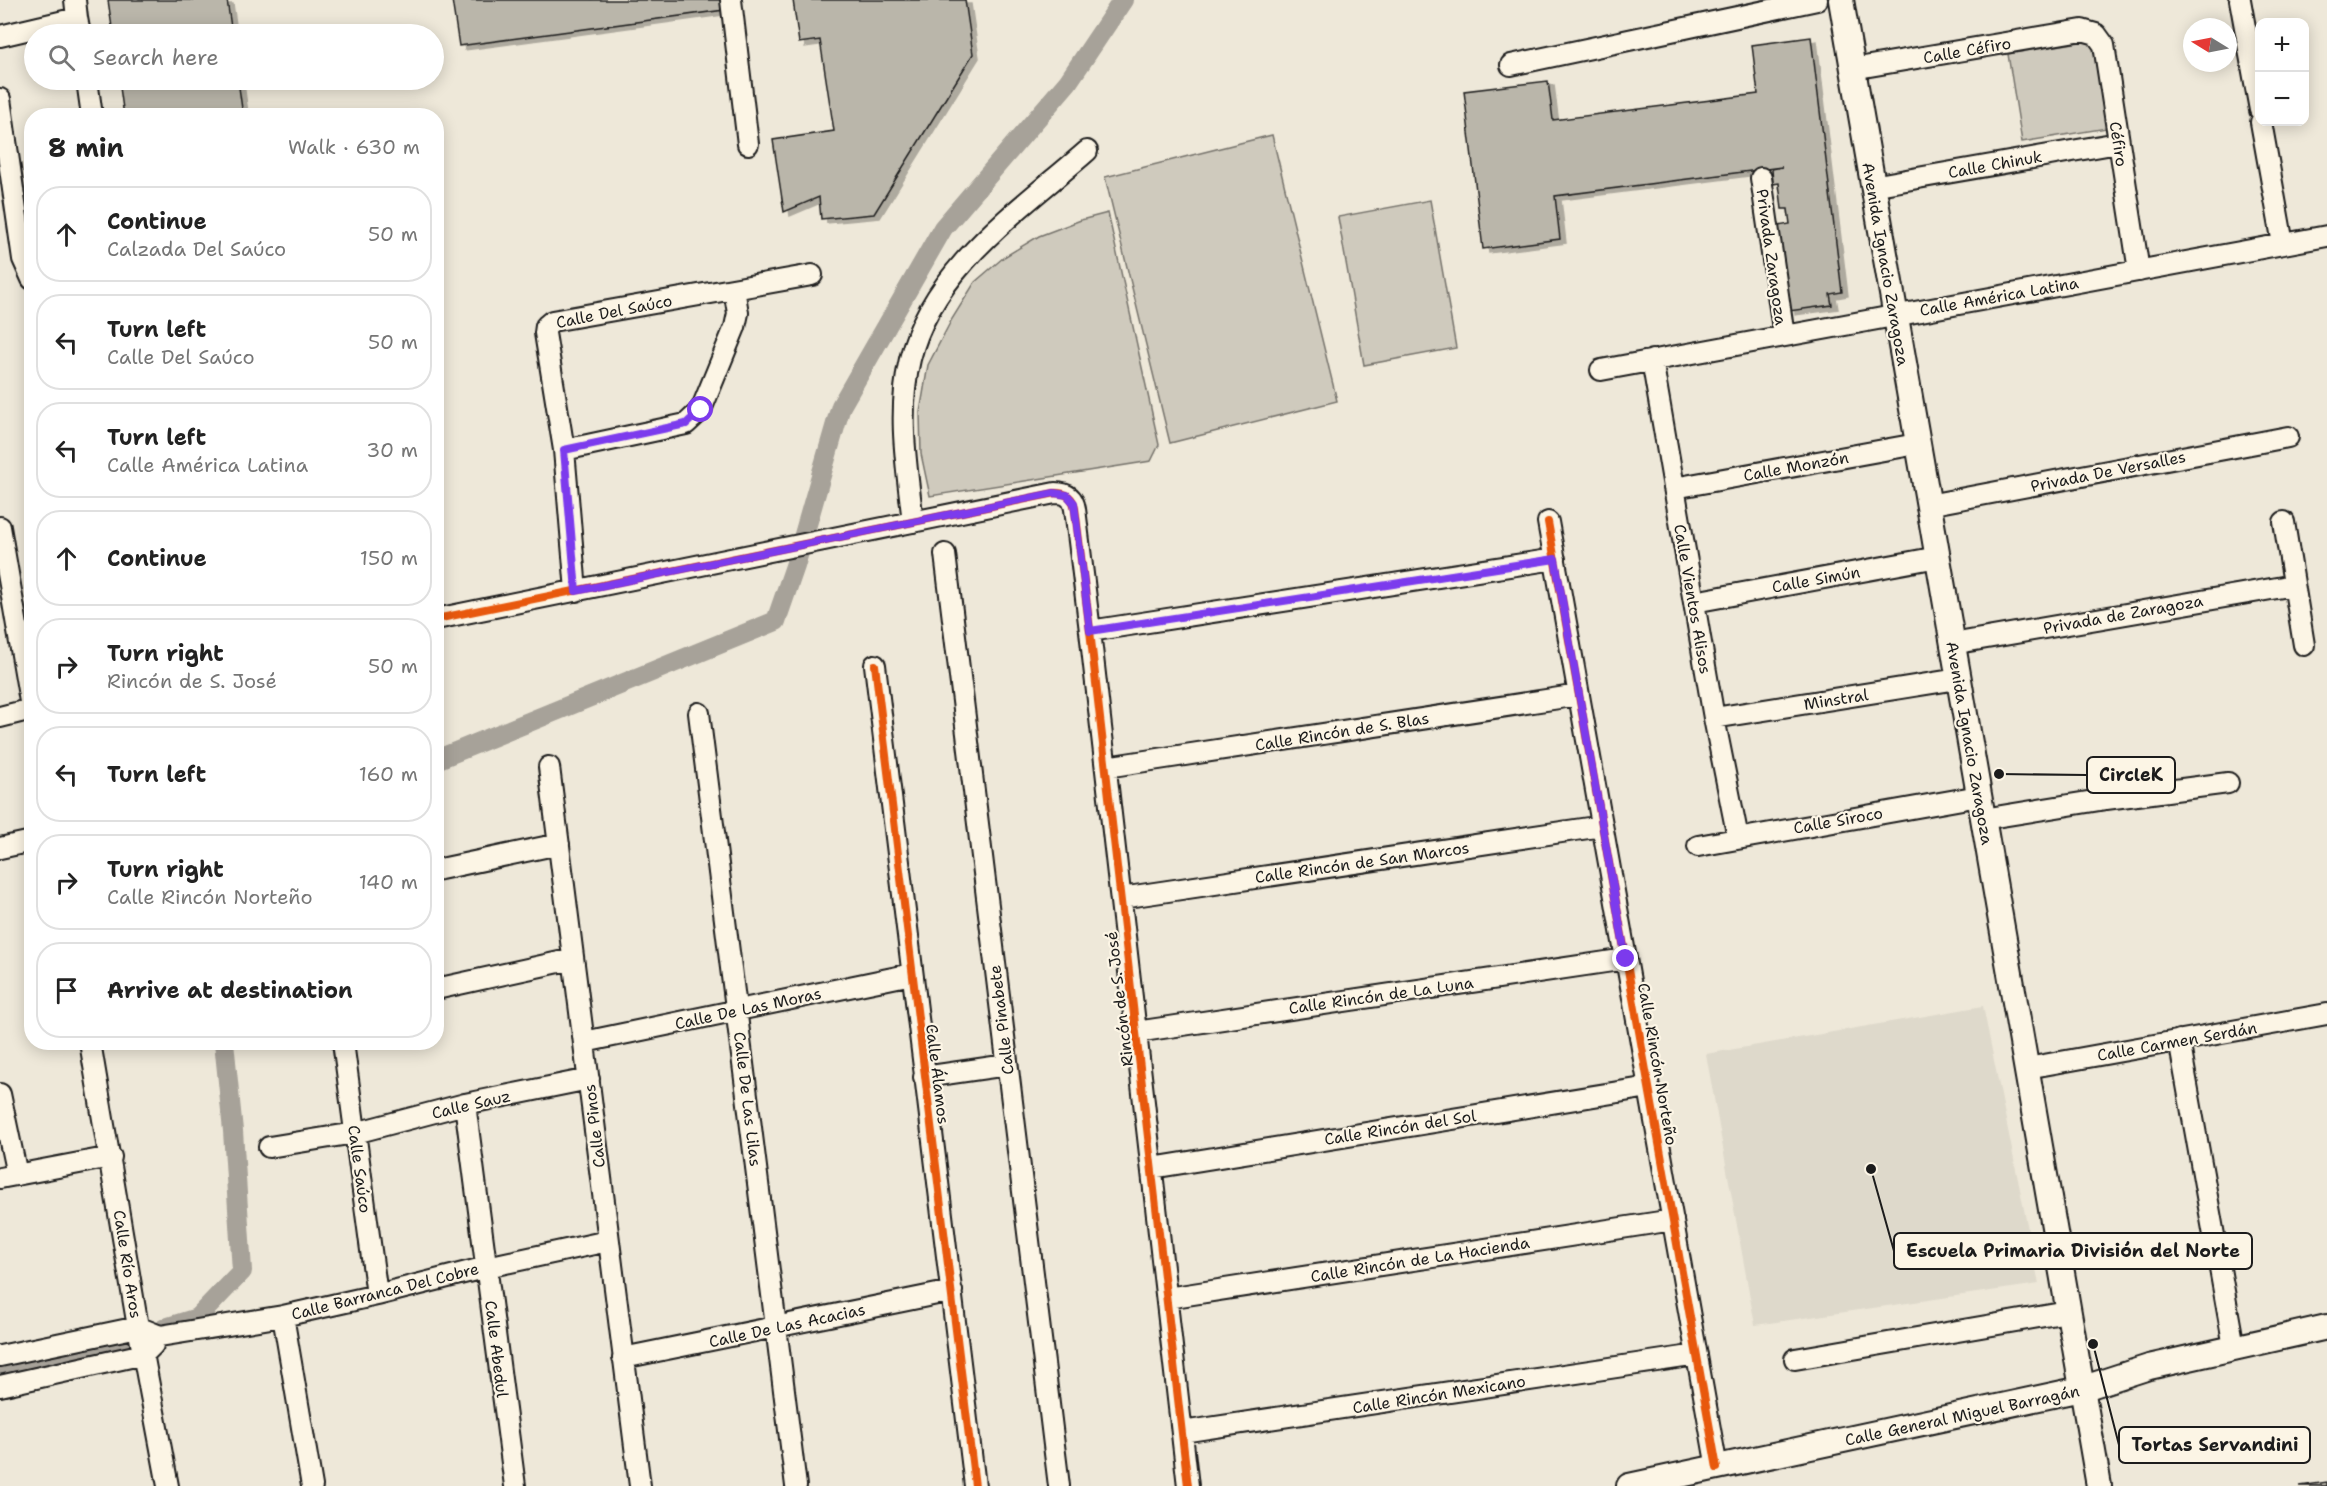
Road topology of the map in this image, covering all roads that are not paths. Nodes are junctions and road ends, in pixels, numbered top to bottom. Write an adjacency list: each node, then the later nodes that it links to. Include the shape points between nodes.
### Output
1 (731, 0): 18 (street)
2 (1817, 0): 10 (street)
3 (1841, 0): 11 (main road, Avenida Ignacio Zaragoza)
4 (2240, 0): 12 (street)
5 (77, 18): 6 (street)
6 (51, 24)
7 (24, 30): 9 (street)
8 (2082, 30): 11 (street, Calle Céfiro); 17 (street, Céfiro, via 2096,34 2104,45)
9 (0, 36)
10 (1511, 65)
11 (1852, 69): 21 (main road, Avenida Ignacio Zaragoza)
12 (2255, 87)
13 (88, 90): 15 (street)
14 (0, 99): 24 (street)
15 (91, 108)
16 (2262, 126): 23 (street)
17 (2118, 142): 21 (street, Calle Chinuk); 25 (street, Céfiro)
18 (748, 144)
19 (1087, 151): 37 (street, via 970,255 944,287 925,321 910,359 905,396 904,445)
20 (1761, 178): 29 (street, Privada Zaragoza)
21 (1872, 186): 28 (main road, Avenida Ignacio Zaragoza)
22 (2327, 236): 23 (street, Calle América Latina)
23 (2283, 244): 25 (street, Calle América Latina)
24 (24, 261)
25 (2139, 270): 28 (street, Calle América Latina)
26 (812, 275): 27 (street)
27 (734, 289): 34 (street, via 738,313 735,327 701,410 694,418 686,424); 34 (street, Calle Del Saúco, via 549,323 545,333)
28 (1894, 315): 29 (street, Calle América Latina); 33 (main road, Avenida Ignacio Zaragoza)
29 (1784, 336): 30 (street, Calle América Latina)
30 (1652, 360): 31 (street, Calle América Latina); 35 (street, Calle Vientos Alisos)
31 (1601, 370)
32 (2288, 438): 36 (street, Privada De Versalles)
33 (1917, 444): 35 (street, Calle Monzón); 36 (main road, Avenida Ignacio Zaragoza)
34 (564, 450): 45 (street, Calle Del Saúco)
35 (1674, 488): 46 (street, Calle Vientos Alisos)
36 (1928, 505): 42 (main road, Avenida Ignacio Zaragoza)
37 (913, 522): 45 (street); 48 (street, Rincón de S. José, via 1054,493 1067,495 1074,503)
38 (1548, 522): 43 (street, Calle Rincón Norteño)
39 (2284, 522): 44 (street)
40 (0, 527): 52 (street)
41 (945, 554): 83 (street, Calle Pinabete)
42 (1938, 556): 46 (street, Calle Simún); 49 (main road, Avenida Ignacio Zaragoza)
43 (1555, 559): 48 (street); 54 (street, Calle Rincón Norteño)
44 (2294, 585): 49 (street, Privada de Zaragoza); 50 (street)
45 (576, 591): 47 (street)
46 (1694, 602): 58 (street, Calle Vientos Alisos)
47 (444, 617)
48 (1090, 631): 60 (street, Rincón de S. José)
49 (1952, 644): 53 (main road, Avenida Ignacio Zaragoza)
50 (2304, 645)
51 (875, 665): 74 (street, Calle Álamos)
52 (24, 669)
53 (1958, 679): 58 (street, Minstral); 62 (main road, Avenida Ignacio Zaragoza)
54 (1579, 695): 60 (street, Calle Rincón de S. Blas); 64 (street, Calle Rincón Norteño)
55 (24, 712): 57 (street)
56 (699, 713): 76 (street, Calle De Las Lilas)
57 (0, 717)
58 (1714, 718): 65 (street, Calle Vientos Alisos)
59 (549, 766): 67 (street, Calle Pinos)
60 (1106, 767): 71 (street, Rincón de S. José)
61 (2228, 783): 63 (street)
62 (1979, 796): 63 (main road, Avenida Ignacio Zaragoza); 65 (street, Calle Siroco)
63 (1983, 819): 84 (main road, Avenida Ignacio Zaragoza)
64 (1602, 826): 71 (street, Calle Rincón de San Marcos); 73 (street, Calle Rincón Norteño)
65 (1738, 838): 68 (street, Calle Siroco)
66 (24, 843): 69 (street)
67 (559, 844): 70 (street); 72 (street, Calle Pinos)
68 (1698, 846)
69 (0, 848)
70 (444, 868)
71 (1121, 898): 78 (street, Rincón de S. José)
72 (573, 959): 75 (street); 80 (street, Calle Pinos)
73 (1626, 959): 78 (street, Calle Rincón de La Luna); 87 (street, Calle Rincón Norteño)
74 (912, 974): 76 (street, Calle De Las Moras); 85 (street, Calle Álamos)
75 (444, 987)
76 (737, 1010): 80 (street, Calle De Las Moras); 104 (street, Calle De Las Lilas)
77 (2326, 1019): 79 (street, Calle Carmen Serdán)
78 (1136, 1032): 93 (street, Rincón de S. José)
79 (2179, 1040): 84 (street, Calle Carmen Serdán); 107 (street)
80 (584, 1042): 86 (street, Calle Pinos)
81 (91, 1050): 92 (street, Calle Río Aros)
82 (344, 1050): 90 (street, Calle Saúco)
83 (1007, 1065): 85 (street); 123 (street, Calle Pinabete)
84 (2027, 1068): 101 (main road, Avenida Ignacio Zaragoza)
85 (924, 1077): 98 (street, Calle Álamos)
86 (589, 1079): 89 (street, Calle Sauz); 96 (street, Calle Pinos)
87 (1649, 1087): 93 (street, Calle Rincón del Sol); 95 (street, Calle Rincón Norteño)
88 (0, 1094): 94 (street)
89 (465, 1104): 90 (street, Calle Sauz); 97 (street, Calle Abedul)
90 (355, 1133): 91 (street, Calle Sauz); 99 (street, Calle Saúco)
91 (268, 1147)
92 (111, 1158): 94 (street); 103 (street, Calle Río Aros)
93 (1152, 1168): 100 (street, Rincón de S. José)
94 (9, 1177)
95 (1673, 1221): 100 (street, Calle Rincón de La Hacienda); 109 (street, Calle Rincón Norteño)
96 (608, 1241): 97 (street, Calle Barranca Del Cobre); 111 (street, Calle Pinos)
97 (487, 1267): 99 (street, Calle Barranca Del Cobre); 119 (street, Calle Abedul)
98 (952, 1291): 104 (street, Calle De Las Acacias); 122 (street, Calle Álamos)
99 (377, 1295): 102 (street, Calle Barranca Del Cobre)
100 (1167, 1298): 115 (street, Rincón de S. José)
101 (2068, 1312): 112 (street); 114 (main road, Avenida Ignacio Zaragoza)
102 (283, 1316): 106 (street, Calle Barranca Del Cobre); 118 (street)
103 (138, 1326): 106 (street); 108 (street, Calle Río Aros); 110 (street)
104 (777, 1327): 111 (street, Calle De Las Acacias); 121 (street, Calle De Las Lilas)
105 (2327, 1327): 107 (main road, Calle General Miguel Barragán)
106 (160, 1336): 108 (street)
107 (2234, 1347): 114 (main road, Calle General Miguel Barragán, via 2149,1367)
108 (144, 1354): 113 (street); 117 (street, Calle Río Aros)
109 (1697, 1355): 115 (street, Calle Rincón Mexicano); 116 (street, Calle Rincón Norteño)
110 (0, 1356)
111 (623, 1358): 120 (street, Calle Pinos)
112 (1795, 1359)
113 (0, 1386)
114 (2081, 1389): 116 (main road, Calle General Miguel Barragán); 126 (main road, Avenida Ignacio Zaragoza)
115 (1182, 1432): 124 (street, Rincón de S. José)
116 (1717, 1468): 125 (main road, Calle General Miguel Barragán)
117 (163, 1485)
118 (312, 1486)
119 (515, 1486)
120 (640, 1486)
121 (796, 1486)
122 (975, 1486)
123 (1059, 1486)
124 (1188, 1486)
125 (1629, 1486)
126 (2099, 1486)

